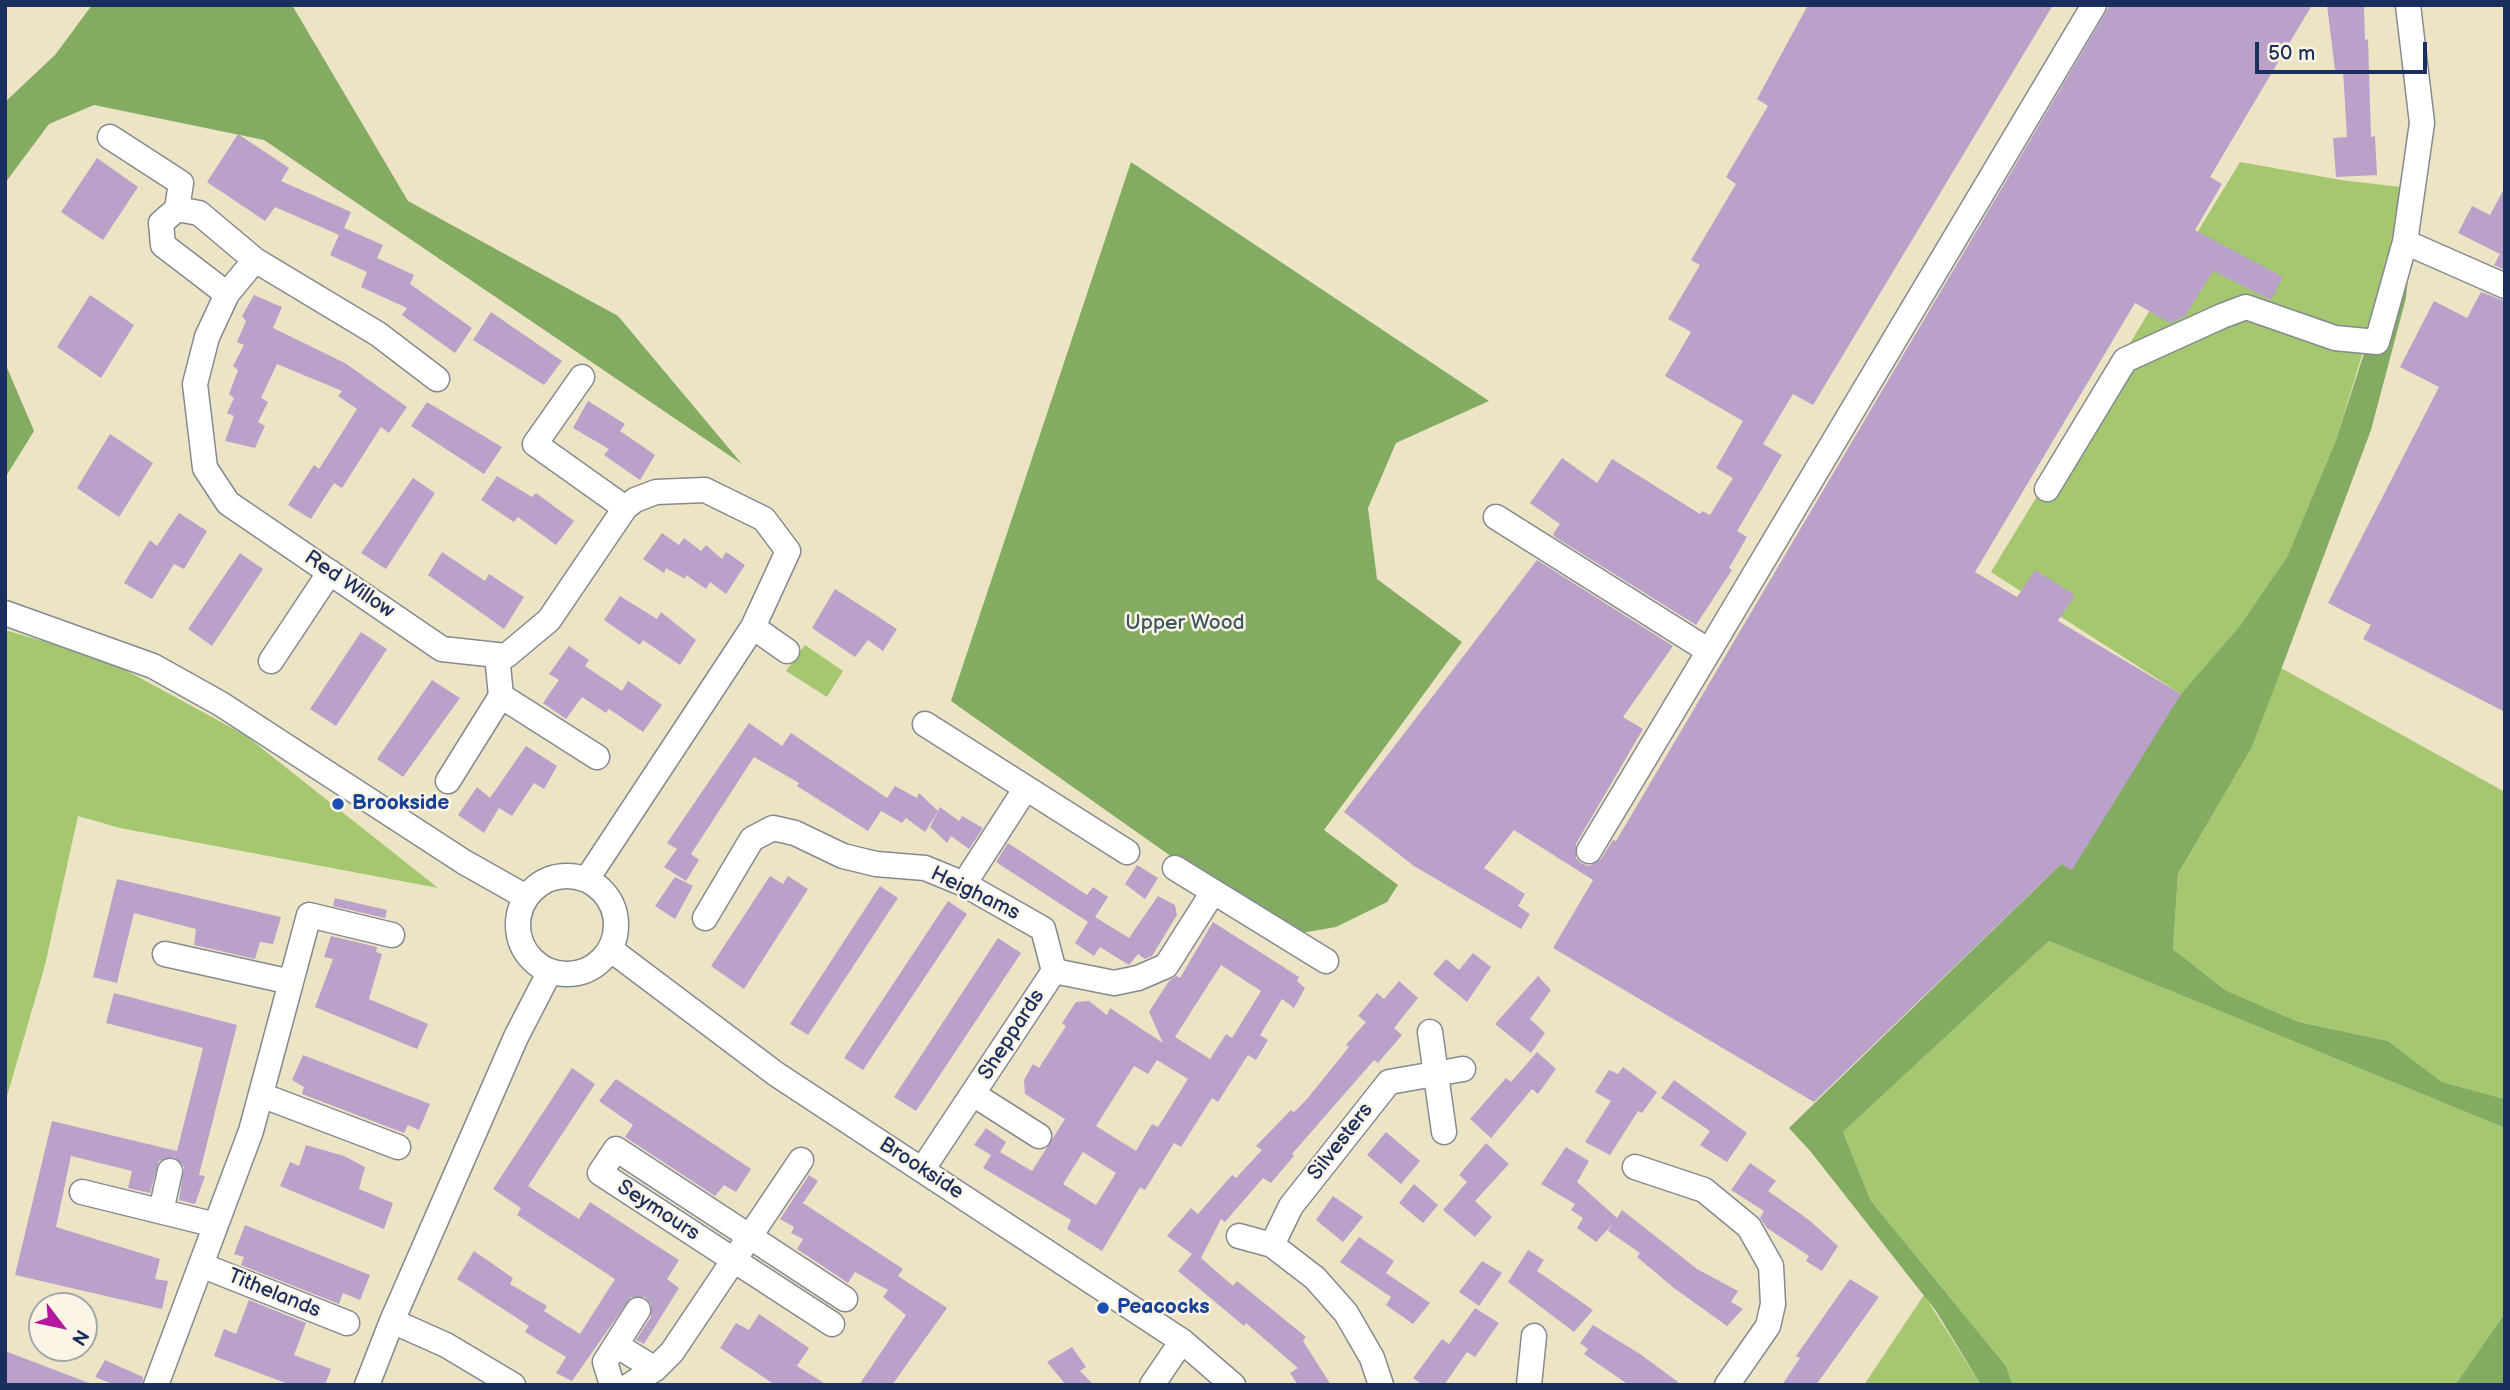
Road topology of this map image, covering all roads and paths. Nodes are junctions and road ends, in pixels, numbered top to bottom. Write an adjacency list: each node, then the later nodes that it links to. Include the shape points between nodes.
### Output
1 (2094, 5): 18 (street)
2 (2407, 5): 5 (street, via 2423,123)
3 (110, 137): 4 (street, via 181,183)
4 (177, 209): 6 (street, via 199,213); 8 (street, via 161,223 163,245)
5 (2406, 233): 7 (street); 11 (street, via 2376,342 2335,338 2246,307 2222,316 2125,360)
6 (255, 260): 8 (street, Red Willow); 10 (street, via 378,334)
7 (2505, 286)
8 (227, 294): 14 (street, Red Willow, via 207,337 195,384 205,468 228,503)
9 (582, 377): 12 (street, via 535,444)
10 (437, 379)
11 (2047, 489)
12 (625, 508): 16 (street, via 656,492 705,490 764,519 788,551); 19 (street, via 549,620 506,656)
13 (1496, 517): 18 (street)
14 (330, 572): 19 (street, Red Willow, via 442,649); 20 (street)
15 (5, 613): 32 (street, via 164,672)
16 (753, 627): 17 (street); 29 (street)
17 (788, 651)
18 (1709, 651): 26 (street)
19 (497, 655): 21 (street)
20 (271, 661)
21 (501, 696): 23 (street); 24 (street)
22 (925, 724): 25 (street)
23 (597, 757)
24 (448, 781)
25 (1026, 788): 27 (street); 30 (street)
26 (1589, 850)
27 (1127, 852)
28 (1175, 868): 31 (street)
29 (587, 879): 32 (street, via 553,877); 35 (street, via 611,901 616,917)
30 (964, 884): 33 (street, Heighams, via 925,868 843,856 795,833 773,828 752,839); 39 (street, Heighams, via 1043,929)
31 (1213, 892): 37 (street); 39 (street, Sheppards, via 1166,966 1114,983)
32 (526, 897): 38 (street, via 519,918 520,940 527,953)
33 (705, 918)
34 (392, 935): 40 (street, Tithelands, via 309,915)
35 (610, 949): 38 (street, via 584,971); 51 (street, Brookside, via 776,1074)
36 (165, 954): 40 (street)
37 (1326, 961)
38 (550, 971): 63 (street, via 516,1037)
39 (1054, 971): 44 (street, Sheppards)
40 (291, 982): 45 (street, Tithelands)
41 (1430, 1032): 43 (street)
42 (1463, 1069): 43 (street, Silvesters)
43 (1436, 1073): 46 (street); 58 (street, Silvesters, via 1389,1082 1291,1206)
44 (973, 1094): 47 (street, Sheppards); 51 (street, Sheppards)
45 (261, 1095): 48 (street); 55 (street, Tithelands)
46 (1444, 1132)
47 (1039, 1136)
48 (398, 1147)
49 (800, 1160): 56 (street)
50 (1635, 1167): 79 (street, via 1704,1190 1749,1227 1771,1266 1773,1304 1768,1326)
51 (922, 1170): 67 (street, Brookside)
52 (170, 1171): 54 (street)
53 (82, 1192): 54 (street)
54 (161, 1212): 55 (street)
55 (216, 1225): 60 (street, Tithelands)
56 (750, 1237): 59 (street); 59 (street, Seymours, via 616,1149 600,1173); 61 (street, Seymours)
57 (1239, 1237): 58 (street)
58 (1272, 1245): 77 (street, via 1315,1278 1346,1313 1372,1358)
59 (734, 1260): 65 (street, Seymours); 69 (street, via 672,1352)
60 (201, 1265): 64 (street, Tithelands); 70 (street, Tithelands)
61 (845, 1299)
62 (638, 1310): 68 (street)
63 (392, 1321): 71 (street); 72 (street, via 446,1345)
64 (347, 1323)
65 (832, 1324)
66 (1535, 1336): 78 (street)
67 (1182, 1341): 75 (street); 76 (street, Brookside)
68 (616, 1345): 69 (street); 73 (street, via 604,1362)
69 (655, 1369): 74 (street)
70 (156, 1385)
71 (367, 1385)
72 (513, 1385)
73 (611, 1385)
74 (630, 1385)
75 (1152, 1385)
76 (1233, 1385)
77 (1381, 1385)
78 (1529, 1385)
79 (1727, 1385)

